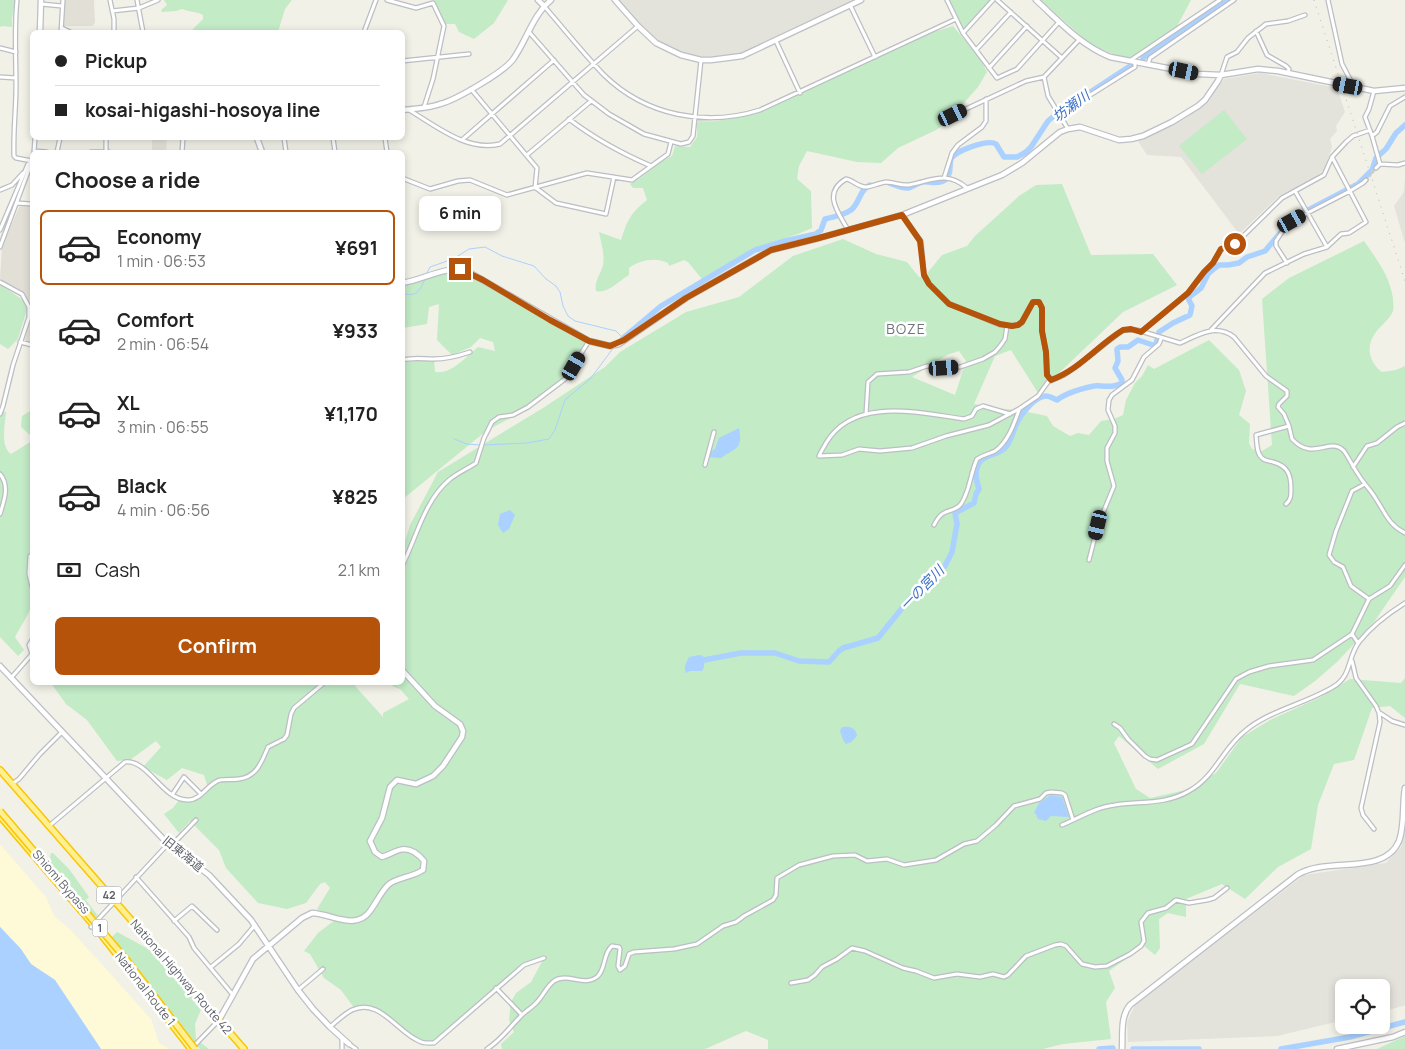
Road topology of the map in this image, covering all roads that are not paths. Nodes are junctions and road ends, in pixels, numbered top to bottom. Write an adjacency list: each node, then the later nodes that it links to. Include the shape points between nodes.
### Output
1 (17, 0): 45 (street, via 14,18)
2 (63, 0): 21 (street)
3 (110, 0): 24 (street)
4 (137, 0): 23 (street)
5 (158, 0): 23 (street)
6 (376, 0): 36 (street)
7 (387, 0): 48 (street, via 416,8 433,3 444,26)
8 (538, 0): 22 (street)
9 (551, 0): 22 (street)
10 (615, 0): 29 (street)
11 (861, 0): 20 (street)
12 (947, 0): 27 (street)
13 (993, 0): 39 (street)
14 (997, 0): 25 (street)
15 (1036, 0): 28 (street)
16 (1220, 0): 53 (street)
17 (1234, 0): 55 (street, via 1150,58)
18 (1328, 0): 64 (street, via 1340,56)
19 (41, 2): 21 (street); 32 (street)
20 (850, 5): 42 (street); 47 (street)
21 (62, 6): 31 (street)
22 (544, 6): 38 (street); 54 (street)
23 (139, 8): 24 (street); 35 (street)
24 (112, 11): 34 (street)
25 (1011, 12): 30 (street); 44 (street)
26 (1305, 15): 37 (street, via 1266,24)
27 (956, 19): 39 (street); 47 (street)
28 (1059, 22): 40 (street); 41 (street)
29 (638, 26): 52 (street, via 667,49); 54 (street)
30 (1027, 26): 40 (street); 56 (street)
31 (61, 28): 33 (street)
32 (40, 30)
33 (66, 30)
34 (114, 30)
35 (143, 30)
36 (365, 30)
37 (1256, 31): 57 (street, via 1267,55 1286,66); 58 (street, via 1228,57)
38 (529, 32): 51 (street); 63 (street, via 511,63)
39 (964, 33): 44 (street)
40 (1043, 40): 49 (street); 56 (street, via 1017,69 997,78)
41 (1079, 40): 49 (street); 53 (street, via 1103,55)
42 (776, 41): 52 (street, via 742,56); 67 (street)
43 (0, 48): 45 (street)
44 (976, 50): 56 (street)
45 (16, 52): 61 (street)
46 (469, 54): 48 (street)
47 (876, 57): 67 (street)
48 (437, 58): 50 (street); 71 (street)
49 (1062, 58): 60 (street)
50 (405, 60)
51 (554, 60): 62 (street); 73 (street)
52 (701, 60): 76 (street)
53 (1133, 61): 55 (street); 74 (street, via 1135,67)
54 (594, 64): 62 (street); 76 (street, via 616,85 640,101)
55 (1148, 64): 58 (street)
56 (989, 68)
57 (1288, 74): 58 (street, via 1258,69); 64 (street)
58 (1221, 75): 78 (street, via 1198,106 1143,136 1119,140 1080,127)
59 (0, 77): 61 (street)
60 (1044, 77): 69 (street, via 1026,81); 74 (street, via 1048,96)
61 (16, 78): 86 (street, via 14,156)
62 (572, 82): 70 (street); 80 (street)
63 (471, 88): 71 (street, via 441,104); 73 (street)
64 (1354, 88): 66 (street)
65 (1405, 88): 66 (street)
66 (1374, 91): 79 (street, via 1365,115)
67 (800, 93): 76 (street, via 744,115)
68 (1405, 97): 81 (street, via 1390,106)
69 (986, 99): 75 (street); 95 (street, via 986,121 952,153)
70 (591, 101): 77 (street); 83 (street, via 632,128)
71 (424, 107): 72 (street)
72 (405, 110): 82 (street)
73 (492, 114): 80 (street); 82 (street)
74 (1060, 114): 78 (street)
75 (953, 115)
76 (695, 118): 83 (street, via 689,142)
77 (569, 119): 84 (street); 91 (street, via 610,148)
78 (1068, 129): 99 (street, via 1012,169)
79 (1370, 130): 81 (street); 85 (street, via 1353,136)
80 (510, 135): 82 (street, via 494,145 473,145); 84 (street)
81 (1372, 136): 89 (street)
82 (462, 140)
83 (672, 142): 91 (street, via 668,154)
84 (527, 155): 98 (street, via 537,168)
85 (1332, 157): 101 (street, via 1324,175); 102 (street)
86 (30, 160)
87 (30, 162): 93 (street)
88 (1405, 163): 89 (street)
89 (1380, 164): 92 (street)
90 (30, 166): 103 (street)
91 (651, 166): 94 (street, via 632,180)
92 (1376, 168)
93 (25, 172): 100 (street, via 12,185); 107 (street)
94 (614, 177): 98 (street, via 587,173); 98 (street, via 606,214 556,203)
95 (944, 178): 99 (street); 108 (street, via 903,185 888,182 868,187 844,180 834,191 833,199)
96 (405, 179): 98 (street, via 430,188 470,180 507,195)
97 (1366, 180): 102 (street)
98 (535, 188)
99 (967, 188): 106 (street)
100 (0, 190)
101 (1296, 191): 105 (street); 116 (street, via 1282,198 1235,244 1221,249 1188,293)
102 (1350, 191): 105 (street); 110 (street, via 1366,222 1342,234)
103 (17, 204): 104 (street); 109 (street)
104 (30, 204)
105 (1308, 213): 110 (street); 111 (street, via 1292,221 1276,241)
106 (902, 215): 108 (street); 114 (street, via 920,241 924,275 942,298 949,304)
107 (0, 230)
108 (848, 230): 118 (street, via 771,250 686,298 619,344 610,346)
109 (0, 247)
110 (1327, 247): 111 (street)
111 (1287, 263): 115 (street, via 1265,273)
112 (0, 282): 119 (street, via 22,294 29,307)
113 (405, 283): 118 (street, via 449,270 467,271)
114 (1007, 326): 123 (street, via 1018,325 1025,318 1030,304 1039,302 1047,375); 126 (street, via 1004,339 995,352 984,359 944,368 927,366 909,372 877,374 868,382)
115 (1211, 330): 117 (street, via 1180,343); 129 (street, via 1225,331 1234,337 1266,376 1287,392 1278,408)
116 (1141, 332): 117 (street); 123 (street, via 1123,330 1064,375)
117 (1161, 338): 141 (street, via 1159,344 1144,357 1132,380 1109,400 1108,410 1115,432 1107,448 1107,461 1114,486 1098,525)
118 (589, 341): 140 (street, via 561,383 528,407 492,422 476,463 443,485 422,519)
119 (20, 342): 120 (street); 125 (street)
120 (30, 344)
121 (470, 352): 122 (street, via 452,357)
122 (405, 360)
123 (1051, 380): 124 (street, via 1033,401)
124 (1019, 409): 127 (street); 137 (street, via 1003,442 997,449 977,459 966,496 959,506 942,513)
125 (0, 414)
126 (866, 414): 127 (street, via 900,411 964,419 983,406); 127 (street, via 834,430 819,456 858,449 912,448 978,429)
127 (1010, 414)
128 (1405, 423): 132 (street, via 1377,443 1367,446)
129 (1289, 426): 132 (street, via 1296,444 1306,450 1336,446 1343,450); 135 (street, via 1256,435 1263,459 1280,464 1290,473 1291,493)
130 (714, 432): 131 (street)
131 (705, 464)
132 (1353, 467): 134 (street)
133 (0, 474): 136 (street, via 6,490)
134 (1365, 484): 138 (street, via 1387,519); 144 (street, via 1352,491 1329,555 1343,567 1351,586)
135 (1286, 504)
136 (0, 514)
137 (934, 525)
138 (1405, 533)
139 (30, 556): 143 (street)
140 (405, 559)
141 (1089, 560)
142 (1405, 565): 144 (street, via 1390,586)
143 (30, 578)
144 (1369, 599): 146 (street)
145 (1405, 603): 147 (street, via 1388,614)
146 (1352, 634): 147 (street); 155 (street, via 1313,660 1281,664 1242,675 1236,679 1192,744 1157,760 1145,756)
147 (1358, 643): 149 (street)
148 (30, 656): 152 (street)
149 (1351, 660): 154 (street, via 1356,678); 167 (street, via 1347,674 1333,687 1245,730 1204,782 1189,791 1156,802 1107,806)
150 (0, 666): 152 (street, 旧東海道)
151 (405, 673): 179 (street, via 435,706 460,724 463,731 443,766 433,776 416,784 393,782 382,818 370,841 375,852 382,857 402,848 413,852 424,861 423,870 388,885 363,919 350,921 312,913)
152 (11, 678): 157 (street, 旧東海道)
153 (321, 685): 162 (street, via 294,708 287,735 268,747 256,770 246,778 218,781)
154 (1379, 712): 156 (street); 170 (street, via 1378,732 1361,808)
155 (1114, 724)
156 (1405, 725)
157 (62, 732): 159 (street, 旧東海道); 160 (street)
158 (0, 770): 160 (highway, National Highway Route 42 / 42)
159 (106, 779): 163 (street, via 121,764 132,762); 169 (street); 171 (street, 旧東海道)
160 (12, 784): 169 (highway, National Highway Route 42 / 42)
161 (1405, 788): 198 (street, via 1402,829 1399,842 1391,853 1381,860 1314,867 1297,875 1130,1005 1123,1020)
162 (201, 794): 163 (street, via 192,800); 163 (street, via 184,776)
163 (172, 795)
164 (0, 811): 193 (highway, Shiomi Bypass / 1, bridge, via 125,958)
165 (0, 816): 177 (highway, National Route 1 / 1)
166 (196, 820): 171 (street)
167 (1073, 820): 168 (street); 187 (street, via 1065,795 1051,792 1040,799 1014,806 977,841 964,844 936,860 904,865 887,859 867,861 847,855 798,865 776,878 773,900 723,926 697,944 634,952 629,954 620,970 620,949 612,946 608,948 598,976 584,981 567,978 555,981)
168 (1062, 825)
169 (49, 826): 174 (highway, National Highway Route 42 / 42)
170 (1374, 829)
171 (169, 845): 172 (street); 176 (street, 旧東海道, via 209,875)
172 (136, 877): 174 (street); 175 (street)
173 (1227, 888): 183 (street, via 1214,898 1189,903 1176,900 1166,908 1148,913 1140,922 1144,941 1141,946 1107,966 1082,964 1061,944 1026,956 1004,977 964,974 934,978 852,948 808,980)
174 (114, 902): 177 (street); 188 (highway, National Highway Route 42 / 42)
175 (174, 921): 178 (street, via 192,906); 181 (street)
176 (255, 925): 179 (street, 旧東海道); 181 (street, via 239,944)
177 (92, 926): 193 (highway, National Route 1 / 1)
178 (217, 930)
179 (269, 946): 185 (street, 旧東海道); 186 (street, via 249,965)
180 (544, 958): 184 (street, via 524,965)
181 (211, 967): 186 (street)
182 (322, 969): 185 (street)
183 (791, 983)
184 (496, 988): 187 (street); 189 (street, via 434,1043 419,1042 372,1008 352,1010)
185 (298, 990): 189 (street, 旧東海道)
186 (233, 994): 188 (street)
187 (522, 1015): 197 (street)
188 (219, 1020): 193 (street); 194 (highway, National Highway Route 42 / 42)
189 (330, 1027): 191 (street, 旧東海道)
190 (1405, 1032): 199 (street)
191 (342, 1039): 192 (street, 旧東海道); 195 (street)
192 (349, 1044): 196 (street, 旧東海道)
193 (192, 1049)
194 (244, 1049)
195 (342, 1049)
196 (356, 1049)
197 (488, 1049)
198 (1122, 1049)
199 (1337, 1049)

